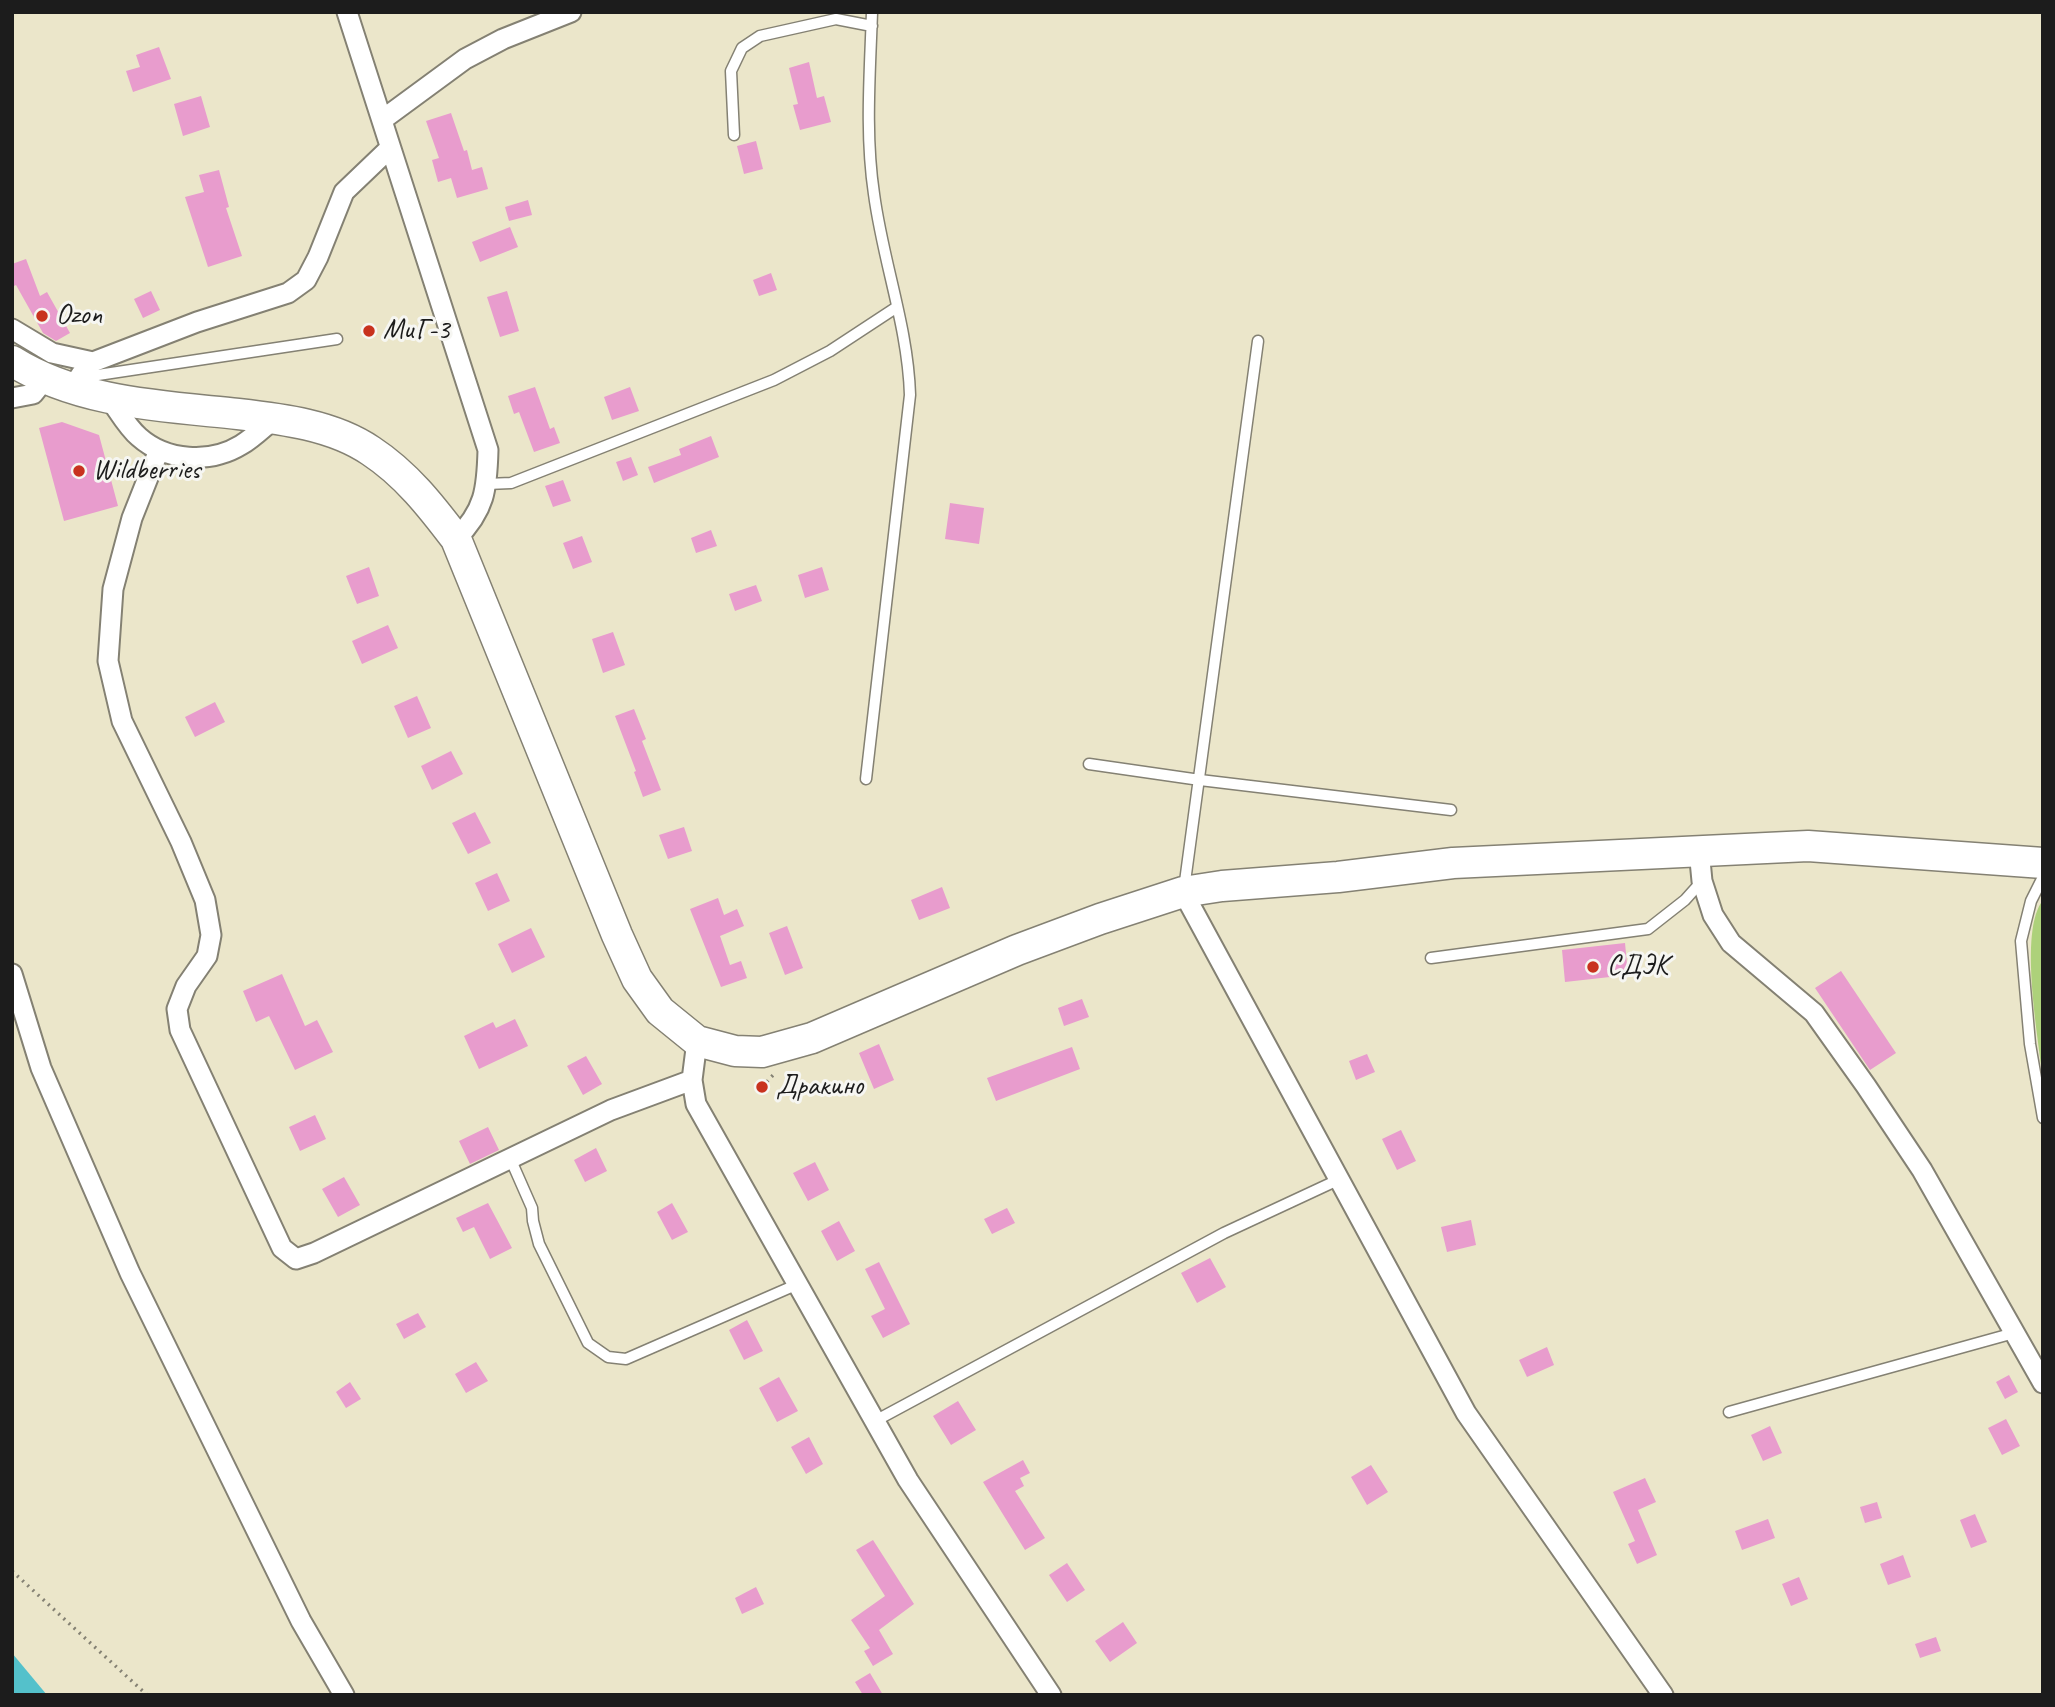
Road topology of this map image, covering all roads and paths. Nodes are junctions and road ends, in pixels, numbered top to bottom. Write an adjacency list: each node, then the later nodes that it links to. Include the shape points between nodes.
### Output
1 (346, 12): 5 (street)
2 (571, 12): 5 (street, via 465,59)
3 (872, 12): 4 (lane)
4 (872, 26): 6 (lane, via 836,19 760,36 742,48 731,71); 8 (lane, via 868,150)
5 (382, 120): 7 (street)
6 (734, 135)
7 (390, 148): 13 (street, via 344,192 306,280 288,293); 19 (street, via 488,450)
8 (897, 307): 19 (lane, via 830,351 774,380 511,483); 22 (lane, via 909,359 910,395)
9 (12, 329): 13 (street, via 52,354)
10 (337, 339): 14 (lane)
11 (1258, 341): 23 (lane)
12 (12, 361): 14 (main road)
13 (93, 362): 14 (street)
14 (65, 382): 15 (street); 16 (main road)
15 (12, 398)
16 (110, 398): 17 (main road); 18 (street, via 138,436)
17 (275, 418): 18 (street, via 239,446 212,455 184,458); 20 (main road, via 334,433 369,449 405,478)
18 (159, 450): 37 (street, via 132,518 113,589 108,661 122,721 205,900 211,935 206,956 177,1010 180,1030 282,1248 296,1259 314,1253)
19 (487, 484): 20 (street, via 482,503)
20 (456, 539): 32 (main road, via 638,979 660,1011)
21 (1089, 764): 23 (lane)
22 (866, 779)
23 (1199, 780): 24 (lane); 29 (lane)
24 (1451, 810)
25 (1699, 850): 26 (main road, via 1820,846); 28 (street); 29 (main road, via 1452,863)
26 (2043, 863)
27 (2043, 877): 36 (lane, via 2031,901 2021,941)
28 (1702, 881): 30 (lane, via 1648,929); 40 (street, via 1713,915 1731,943 1814,1013 1866,1086 1922,1170)
29 (1183, 892): 32 (main road, via 1017,950 775,1050 735,1051); 38 (street)
30 (1431, 958)
31 (12, 974): 46 (street, via 41,1068 130,1273 301,1621)
32 (697, 1041): 34 (street)
33 (781, 1065): 35 (path)
34 (692, 1080): 37 (street, via 611,1110); 39 (street, via 696,1104)
35 (762, 1087)
36 (2043, 1118)
37 (510, 1158): 39 (lane, via 532,1208 540,1244 588,1343 608,1357 626,1359)
38 (1339, 1180): 43 (lane, via 1224,1234); 48 (street, via 1466,1413)
39 (798, 1284): 43 (street)
40 (2014, 1333): 41 (street); 42 (lane)
41 (2043, 1383)
42 (1729, 1412)
43 (875, 1421): 47 (street, via 908,1480)
44 (12, 1571): 45 (path)
45 (147, 1695)
46 (344, 1695)
47 (1051, 1695)
48 (1664, 1695)

